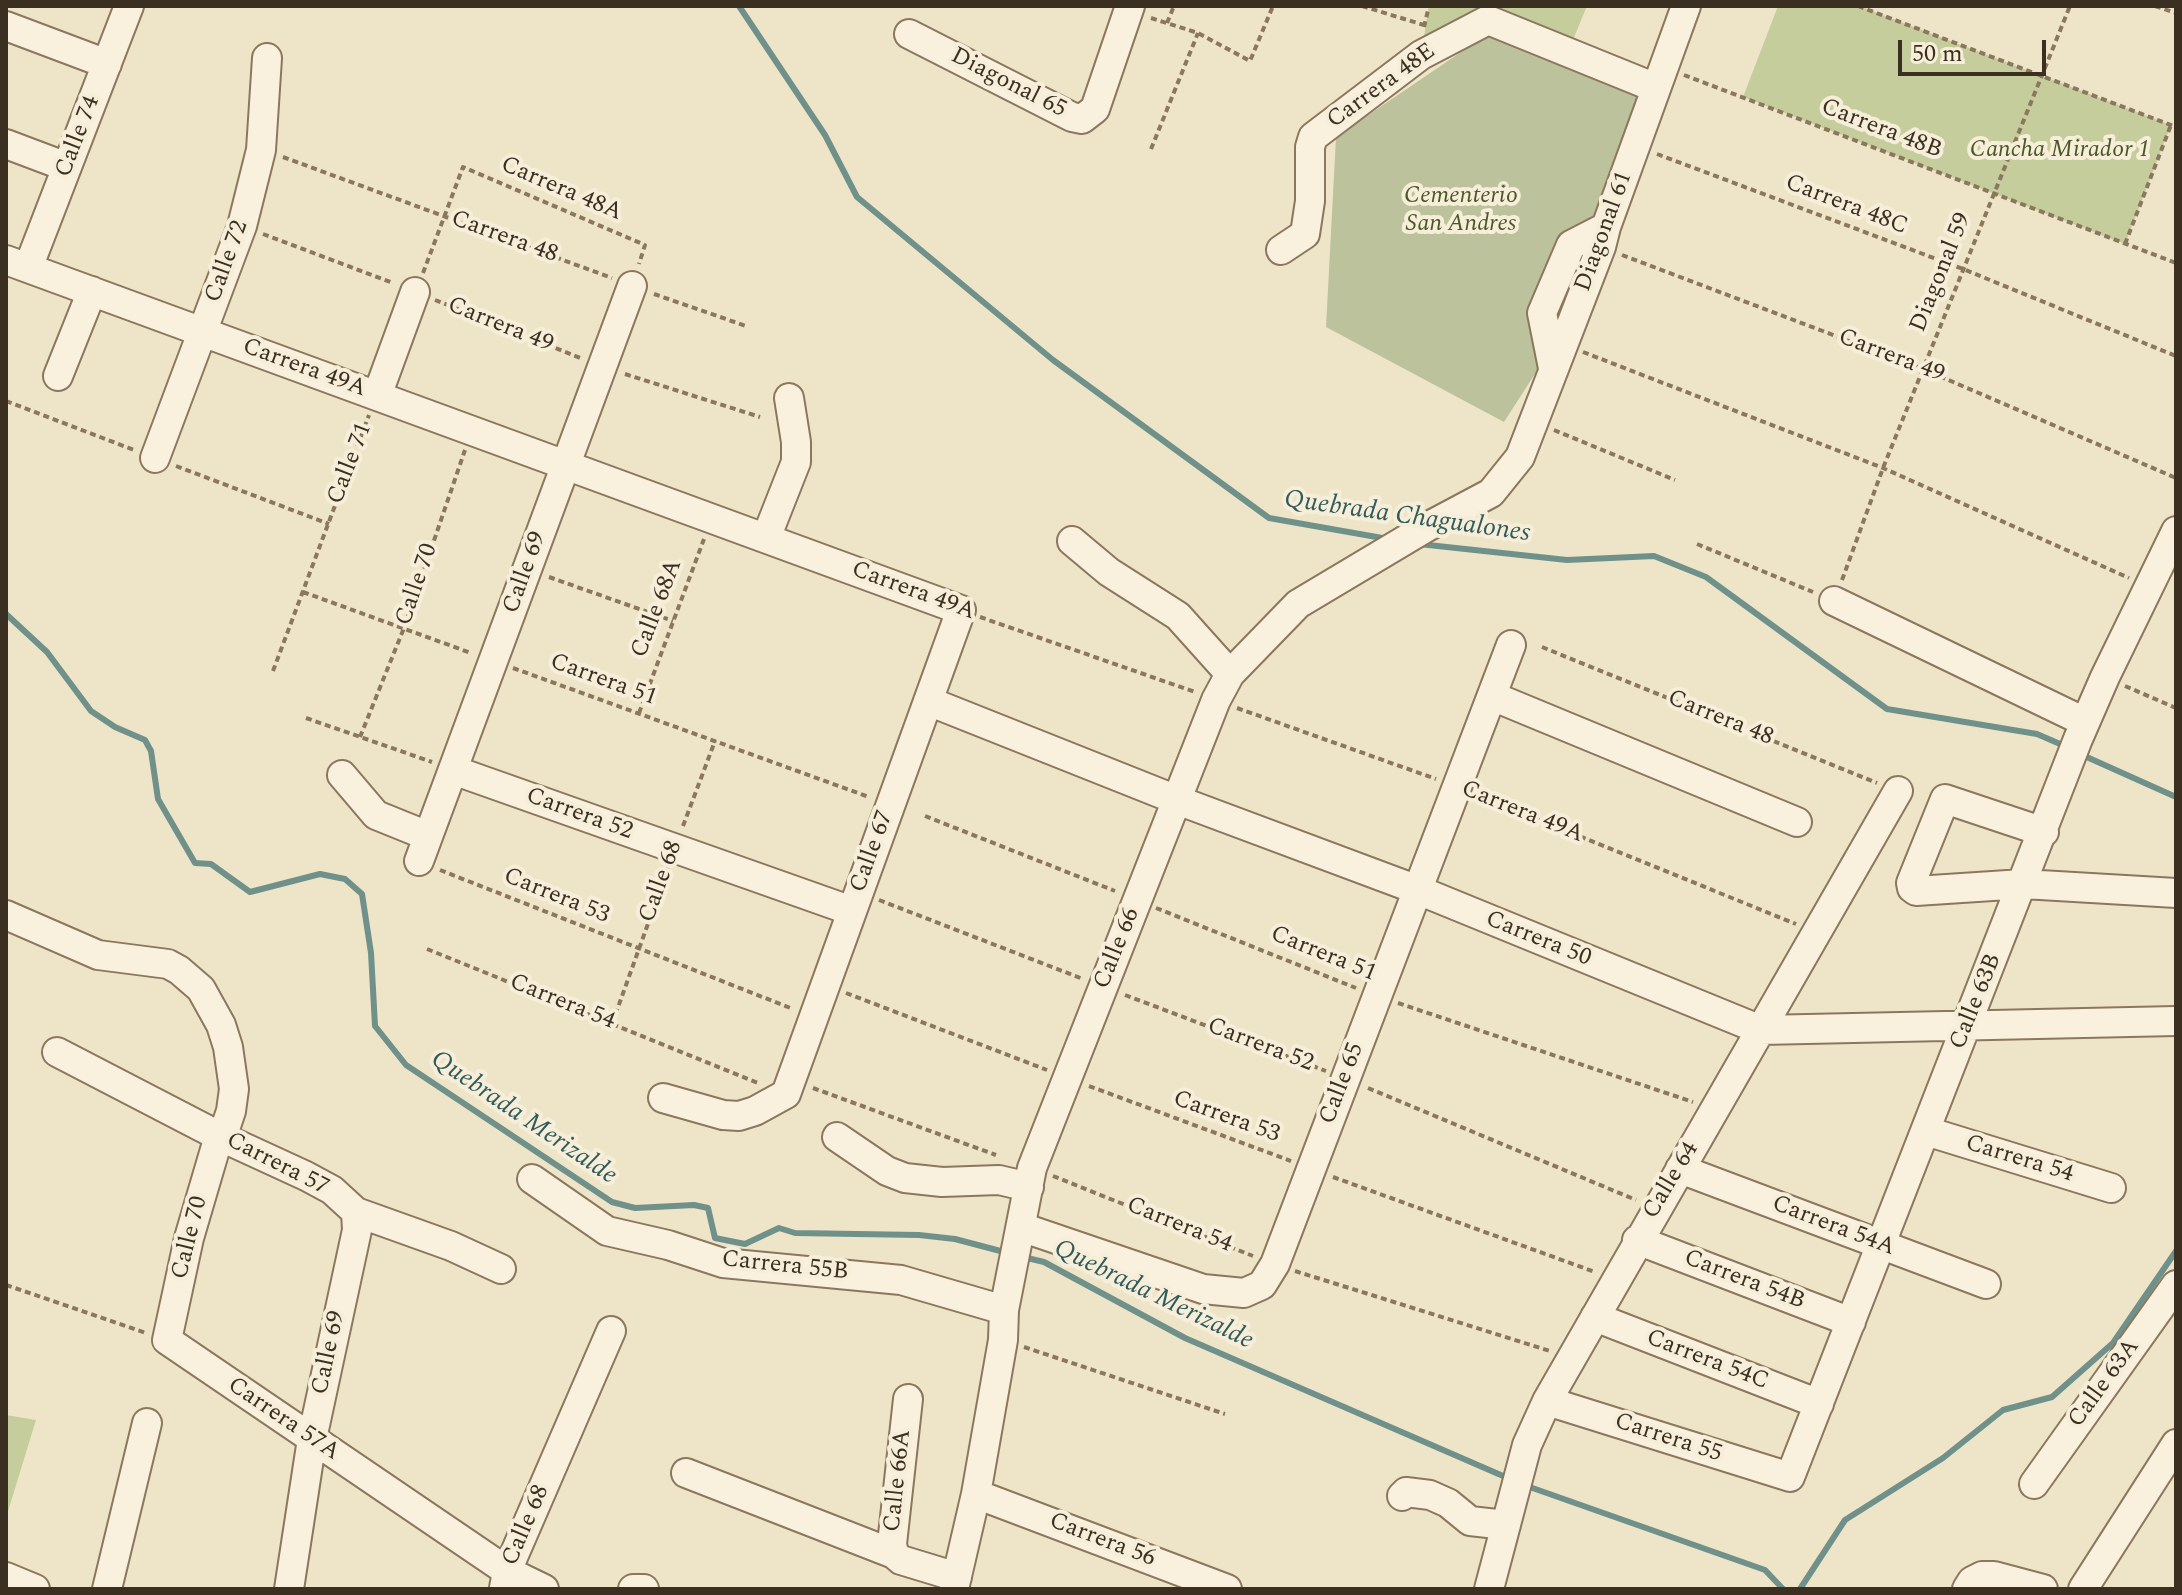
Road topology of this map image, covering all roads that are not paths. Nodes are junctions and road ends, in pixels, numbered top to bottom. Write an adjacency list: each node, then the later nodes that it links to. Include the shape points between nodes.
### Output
1 (129, 6): 7 (street, Calle 74)
2 (1686, 6): 8 (street, Diagonal 61)
3 (1129, 8): 5 (street, Diagonal 65, via 1095,109 1082,119)
4 (6, 26): 7 (street)
5 (909, 34)
6 (267, 58): 16 (street, Calle 72, via 261,150 242,226)
7 (107, 64): 10 (street, Calle 74)
8 (1660, 77): 11 (street, Carrera 48E, via 1488,20 1421,55 1313,137 1305,234); 20 (street, Diagonal 61, via 1604,237 1571,245 1542,313 1558,356)
9 (6, 144): 10 (street)
10 (67, 167): 12 (street, Calle 74)
11 (1281, 250)
12 (17, 264): 14 (street, Carrera 49A)
13 (632, 286): 22 (street, Calle 69)
14 (92, 291): 16 (street, Carrera 49A); 17 (street)
15 (415, 292): 18 (street, Calle 71)
16 (202, 332): 18 (street, Carrera 49A); 21 (street, Calle 72)
17 (58, 376)
18 (377, 396): 22 (street, Carrera 49A)
19 (789, 398): 24 (street, via 796,462)
20 (1520, 457): 29 (street, Calle 66, via 1491,493 1298,604)
21 (155, 458)
22 (564, 464): 24 (street, Carrera 49A); 33 (street, Calle 69)
23 (2176, 531): 32 (street, Calle 63B)
24 (766, 538): 27 (street, Carrera 49A)
25 (1072, 541): 29 (street, via 1178,616)
26 (1834, 601): 32 (street)
27 (961, 610): 31 (street, Calle 67)
28 (1511, 645): 30 (street, Calle 65)
29 (1230, 674): 36 (street, Calle 66)
30 (1492, 696): 37 (street); 40 (street, Calle 65)
31 (928, 701): 36 (street, Carrera 50); 42 (street, Calle 67)
32 (2078, 742): 38 (street, Calle 63B)
33 (453, 770): 34 (street, Calle 69, via 424,848 376,815); 42 (street, Carrera 52, via 675,848)
34 (342, 775)
35 (1898, 791): 46 (street, Calle 64)
36 (1177, 800): 40 (street, Carrera 50); 53 (street, Calle 66)
37 (1797, 822)
38 (2044, 832): 39 (street, Calle 63B); 39 (street, via 1945,799 1912,888)
39 (2023, 884): 41 (street); 45 (street, Calle 63B)
40 (1418, 890): 46 (street, Carrera 50); 57 (street, Calle 65, via 1275,1264 1262,1285 1244,1293 1203,1289)
41 (2176, 893)
42 (856, 902): 48 (street, Calle 67, via 789,1087 739,1116)
43 (6, 915): 50 (street, Calle 70, via 98,955 168,964 201,989 221,1025 234,1089)
44 (2176, 1021): 45 (street, Carrera 50)
45 (1968, 1025): 46 (street, Carrera 50); 49 (street, Calle 63B)
46 (1761, 1030): 52 (street, Calle 64)
47 (57, 1052): 50 (street, Carrera 57)
48 (663, 1098)
49 (1926, 1131): 55 (street, Carrera 54); 59 (street, Calle 63B)
50 (219, 1136): 56 (street, Carrera 57, via 332,1190); 67 (street, Calle 70)
51 (837, 1137): 53 (street, via 905,1178 942,1182)
52 (1680, 1169): 58 (street, Calle 64); 59 (street, Carrera 54A)
53 (1030, 1177): 57 (street, Calle 66)
54 (532, 1179): 63 (street, Carrera 55B, via 607,1231 723,1263 901,1280)
55 (2111, 1188)
56 (356, 1212): 60 (street, Carrera 57); 72 (street, Calle 69, via 357,1230)
57 (1021, 1229): 63 (street, Calle 66)
58 (1637, 1240): 64 (street, Calle 64); 65 (street, Carrera 54B)
59 (1881, 1245): 61 (street, Carrera 54A); 65 (street, Calle 63B)
60 (501, 1269)
61 (1986, 1284)
62 (2176, 1285): 76 (street, Calle 63A)
63 (1004, 1310): 77 (street, Calle 66)
64 (1595, 1317): 69 (street, Calle 64); 70 (street, Carrera 54C)
65 (1851, 1322): 70 (street, Calle 63B)
66 (611, 1331): 82 (street, Calle 68)
67 (167, 1340): 72 (street, Carrera 57A)
68 (908, 1399): 80 (street, Calle 66A, via 892,1544)
69 (1547, 1401): 75 (street, Carrera 55); 79 (street, Calle 64, via 1527,1445)
70 (1819, 1404): 75 (street, Calle 63B)
71 (147, 1423): 86 (street)
72 (312, 1439): 82 (street, Carrera 57A); 87 (street, Calle 69)
73 (2176, 1444): 94 (street)
74 (686, 1473): 80 (street)
75 (1790, 1477)
76 (2034, 1484)
77 (976, 1494): 84 (street, Calle 66); 91 (street, Carrera 56)
78 (1402, 1496): 79 (street, via 1430,1495 1470,1521)
79 (1506, 1525): 92 (street, Calle 64)
80 (897, 1557): 84 (street)
81 (6, 1577): 85 (street)
82 (505, 1580): 88 (street, Carrera 57A)
83 (1974, 1582): 93 (street, via 1994,1576)
84 (955, 1583)
85 (35, 1589)
86 (107, 1589)
87 (289, 1589)
88 (544, 1589)
89 (633, 1589): 90 (street)
90 (644, 1589)
91 (1227, 1589)
92 (1489, 1589)
93 (2043, 1589)
94 (2083, 1589)

